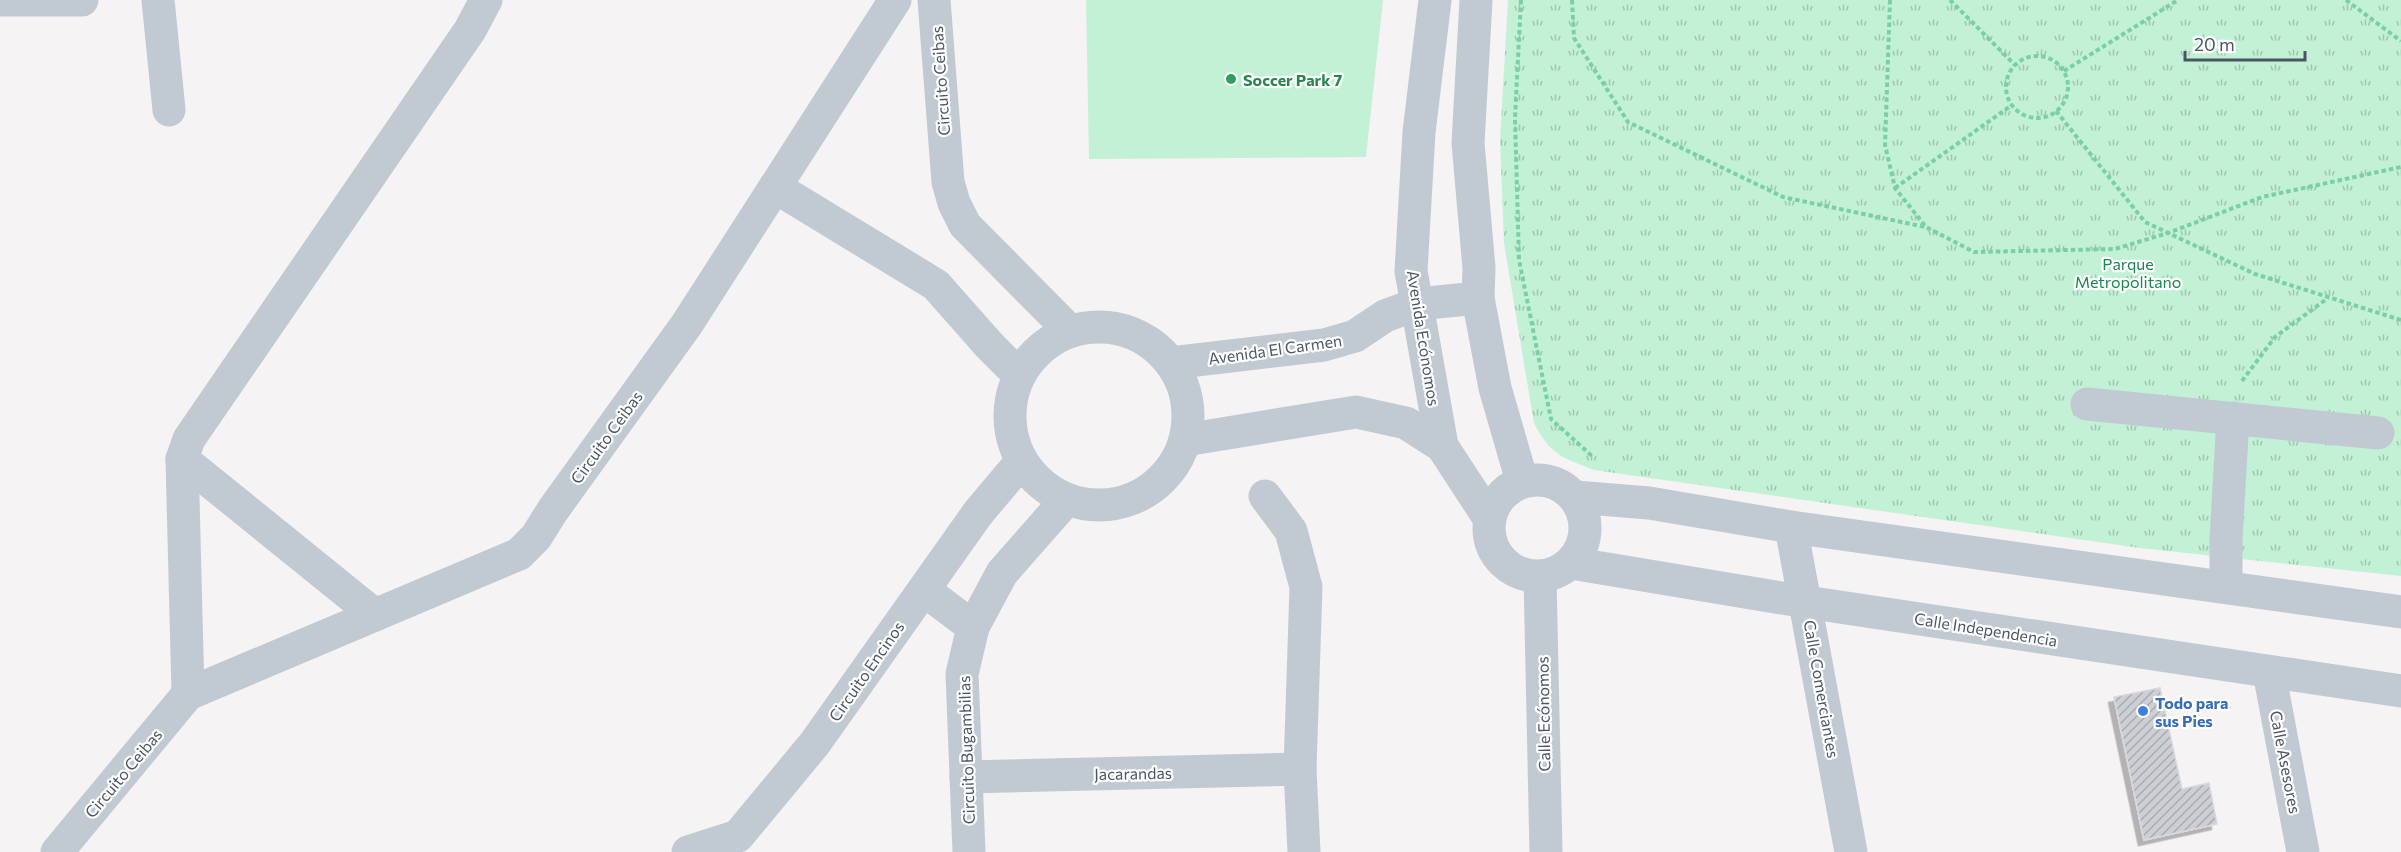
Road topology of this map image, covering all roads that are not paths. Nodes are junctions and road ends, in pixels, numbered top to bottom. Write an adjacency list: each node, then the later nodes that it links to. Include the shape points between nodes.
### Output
1 (2, 0): 2 (street)
2 (82, 0)
3 (158, 0): 9 (street)
4 (486, 0): 21 (street, via 470,30 189,439)
5 (895, 0): 10 (street, Circuito Ceibas)
6 (934, 0): 13 (street, Circuito Ceibas, via 948,182 954,203 965,225)
7 (1435, 0): 12 (street, Avenida Ecónomos, via 1419,132 1411,271)
8 (1476, 0): 11 (street, via 1468,143)
9 (169, 110)
10 (775, 187): 15 (street, via 936,285); 35 (street, Circuito Ceibas, via 687,324 536,537 519,554)
11 (1478, 298): 12 (street, Avenida El Carmen); 23 (street, via 1495,388)
12 (1418, 304): 14 (street, Avenida El Carmen, via 1385,316 1355,336 1324,345); 20 (street, Avenida Ecónomos)
13 (1070, 331): 14 (street, via 1107,327 1143,338); 15 (street, via 1049,341 1032,356)
14 (1171, 363): 19 (street, via 1183,387 1188,414)
15 (1020, 375): 22 (street, via 1010,404 1011,434)
16 (2087, 404): 17 (street)
17 (2233, 418): 18 (street); 31 (street)
18 (2378, 433)
19 (1185, 440): 20 (street, via 1356,412 1406,423); 26 (street, via 1168,474 1139,497 1102,506)
20 (1442, 446): 27 (street, Avenida Ecónomos)
21 (182, 459): 35 (street); 39 (street)
22 (1021, 462): 26 (street, via 1041,485); 32 (street, Circuito Encinos, via 990,497)
23 (1522, 481): 25 (street, via 1551,481); 27 (street, via 1495,502)
24 (1265, 496): 40 (street, via 1291,531 1306,586)
25 (1575, 497): 28 (street, via 1650,503); 29 (street, via 1584,513 1586,531 1582,548)
26 (1066, 500): 36 (street, Circuito Bugambilias, via 1002,573)
27 (1489, 518): 30 (street, via 1489,536 1495,552 1507,566 1522,574)
28 (1791, 527): 31 (street); 33 (street, Calle Comerciantes)
29 (1571, 563): 30 (street, via 1557,573); 33 (street, Calle Independencia)
30 (1540, 576): 47 (street, Calle Ecónomos)
31 (2226, 587): 34 (street)
32 (924, 590): 36 (street); 42 (street, Circuito Encinos)
33 (1806, 602): 37 (street, Calle Independencia); 48 (street, Calle Comerciantes)
34 (2401, 612)
35 (375, 615): 39 (street, Circuito Ceibas)
36 (973, 627): 41 (street, Circuito Bugambilias, via 962,674)
37 (2269, 672): 38 (street, Calle Independencia); 49 (street, Calle Asesores)
38 (2401, 692)
39 (188, 694): 43 (street, Circuito Ceibas)
40 (1300, 769): 41 (street, Jacarandas); 46 (street)
41 (966, 777): 45 (street, Circuito Bugambilias)
42 (746, 844): 44 (street, Circuito Encinos)
43 (57, 852)
44 (688, 852)
45 (969, 852)
46 (1304, 852)
47 (1546, 852)
48 (1851, 852)
49 (2303, 852)

